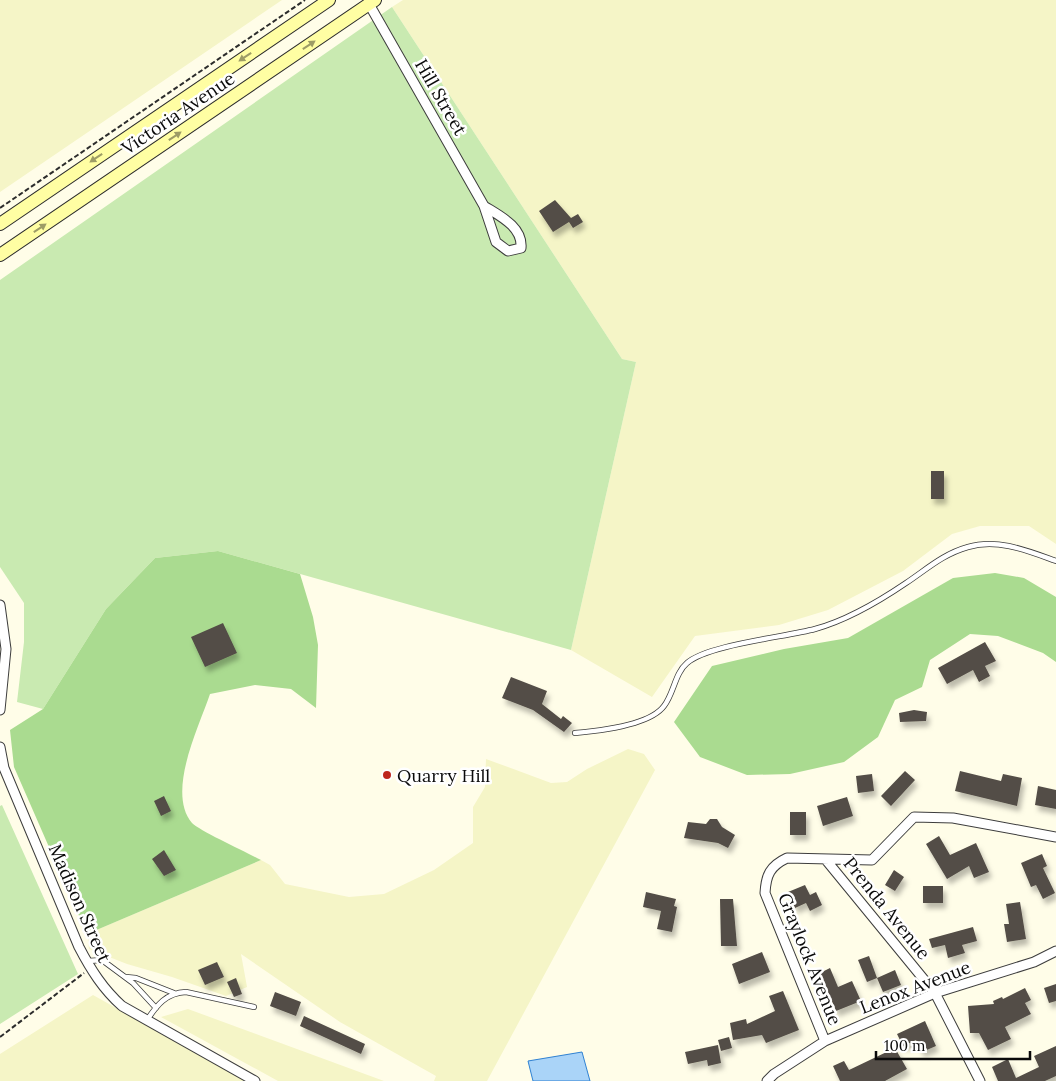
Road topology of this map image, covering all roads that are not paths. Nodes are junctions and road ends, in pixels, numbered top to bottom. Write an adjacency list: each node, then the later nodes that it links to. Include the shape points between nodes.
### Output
1 (329, 0): 4 (main road, Victoria Avenue, one-way to 4)
2 (372, 2): 3 (street, Hill Street); 5 (main road, Victoria Avenue, one-way to 2)
3 (484, 206): 3 (street, Hill Street, via 506,220 519,234 521,248 508,251 496,242)
4 (0, 224)
5 (0, 255)
6 (1056, 561): 9 (lane, via 1018,547 984,544 968,547 930,564 869,607 843,618 816,629 706,652 687,662 664,707 648,719 594,732)
7 (0, 605): 8 (street, via 6,649)
8 (0, 710)
9 (575, 733)
10 (0, 747): 14 (street, Madison Street, via 4,768)
11 (1056, 837): 12 (street, Graylock Avenue, via 953,818 914,817 872,860)
12 (826, 860): 17 (street, Prenda Avenue); 21 (street, Graylock Avenue, via 786,858 774,864 765,878 765,893)
13 (1056, 951): 17 (street, Lenox Avenue, via 1034,962)
14 (88, 965): 15 (lane, via 102,960); 20 (street, Madison Street, via 108,993 122,1006)
15 (125, 977): 16 (lane); 19 (lane)
16 (174, 993): 18 (lane, via 186,992); 19 (lane)
17 (935, 993): 21 (street, Lenox Avenue); 24 (street, Prenda Avenue)
18 (254, 1007)
19 (156, 1008): 20 (lane)
20 (147, 1020): 22 (street, Madison Street)
21 (825, 1041): 23 (street, Lenox Avenue)
22 (255, 1081)
23 (767, 1081)
24 (980, 1081)

